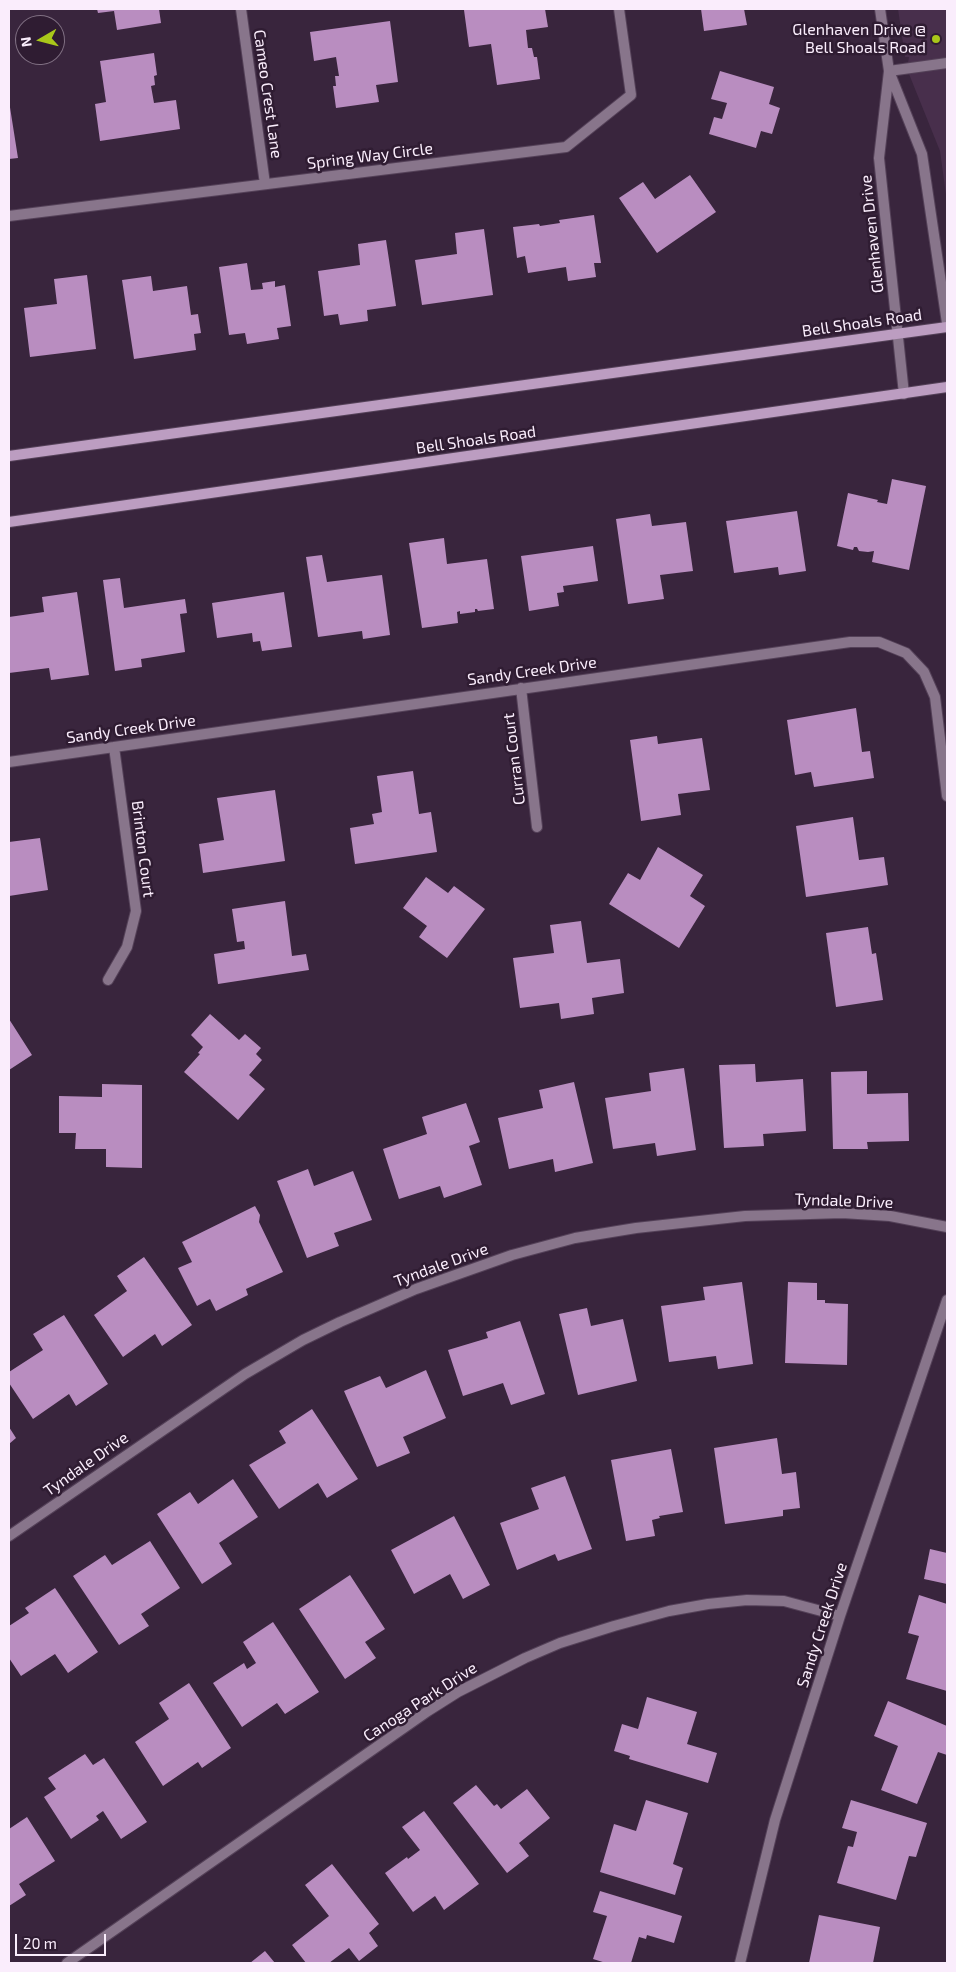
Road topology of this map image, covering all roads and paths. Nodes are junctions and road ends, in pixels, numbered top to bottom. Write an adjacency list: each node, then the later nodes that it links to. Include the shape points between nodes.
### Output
1 (241, 9): 6 (street, Cameo Crest Lane)
2 (619, 9): 6 (street, Spring Way Circle, via 631,95 566,147)
3 (880, 9): 5 (street, Glenhaven Drive)
4 (947, 63): 5 (street)
5 (890, 72): 8 (street, Glenhaven Drive, via 922,154); 9 (street, Glenhaven Drive, via 879,158)
6 (265, 184): 7 (street, Spring Way Circle)
7 (9, 216)
8 (947, 325): 9 (main road, Bell Shoals Road)
9 (898, 334): 11 (street, Glenhaven Drive); 12 (main road, Bell Shoals Road)
10 (947, 387): 11 (main road, Bell Shoals Road)
11 (904, 394): 13 (main road, Bell Shoals Road)
12 (9, 456)
13 (9, 522)
14 (521, 688): 15 (street, Sandy Creek Drive); 17 (street, Sandy Creek Drive, via 850,642 879,642 906,653 924,672 935,697); 18 (street, Curran Court)
15 (114, 747): 16 (street, Sandy Creek Drive); 19 (street, Brinton Court, via 136,911 127,947)
16 (9, 762)
17 (947, 796)
18 (537, 827)
19 (108, 980)
20 (947, 1227): 22 (street, Tyndale Drive, via 890,1216 842,1213 745,1216 619,1230 512,1255 416,1289 303,1340 245,1374)
21 (947, 1300): 23 (street, Sandy Creek Drive)
22 (9, 1536)
23 (840, 1616): 24 (street, Canoga Park Drive, via 784,1601 708,1604 614,1626 525,1658 428,1711); 25 (street, Sandy Creek Drive, via 775,1820)
24 (67, 1963)
25 (740, 1963)

